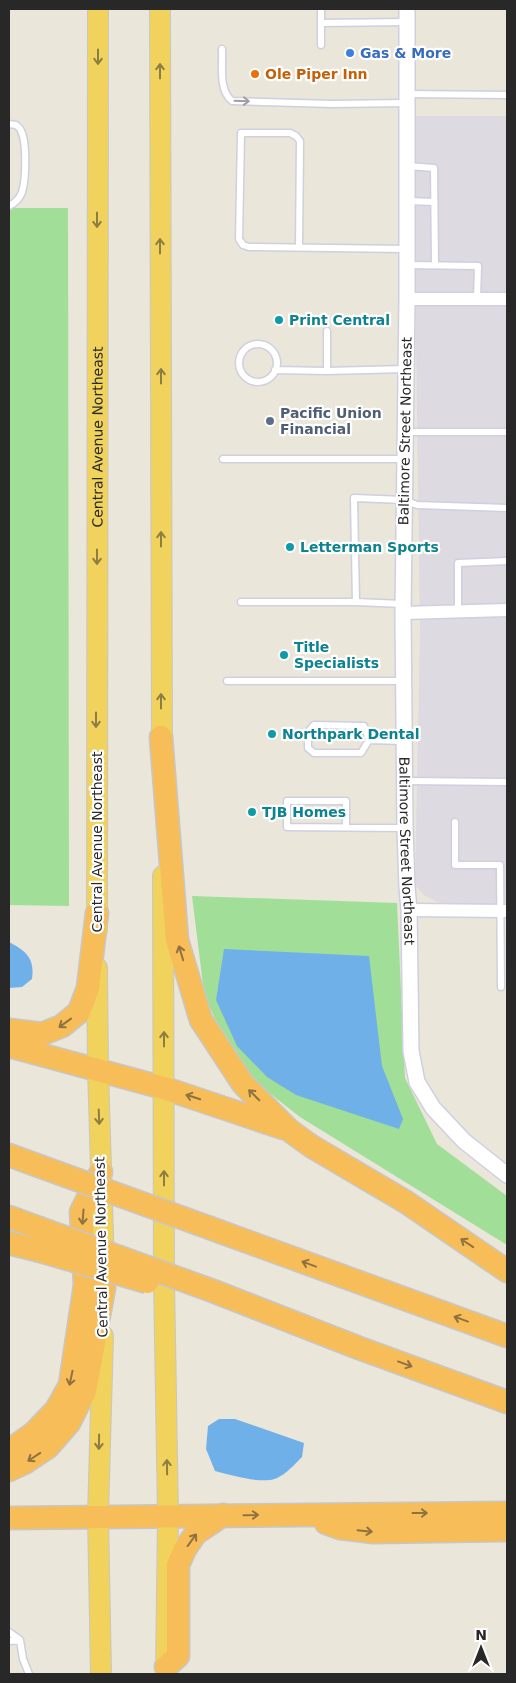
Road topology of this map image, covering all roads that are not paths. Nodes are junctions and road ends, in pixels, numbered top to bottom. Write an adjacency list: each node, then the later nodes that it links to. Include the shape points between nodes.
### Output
1 (98, 9): 50 (highway, Central Avenue Northeast, one-way to 50)
2 (320, 9): 5 (lane)
3 (160, 10): 40 (highway, one-way to 3)
4 (407, 15): 5 (lane); 9 (street, Baltimore Street Northeast)
5 (321, 23): 6 (lane)
6 (321, 45)
7 (222, 49): 9 (lane, one-way to 9, via 223,90 232,101 332,104)
8 (507, 95): 9 (lane)
9 (407, 98): 11 (street, Baltimore Street Northeast)
10 (9, 124): 14 (lane, via 21,130 24,175 22,192)
11 (407, 166): 12 (street, Baltimore Street Northeast); 13 (lane, via 434,168)
12 (407, 201): 13 (lane); 16 (street, Baltimore Street Northeast)
13 (434, 202): 18 (lane)
14 (9, 206)
15 (299, 247): 15 (lane, via 249,247 239,239 241,133 290,133 300,141); 16 (lane)
16 (407, 249): 17 (street, Baltimore Street Northeast)
17 (407, 265): 18 (lane); 19 (street, Baltimore Street Northeast)
18 (435, 265): 20 (lane, via 478,266)
19 (407, 299): 20 (street); 23 (street, Baltimore Street Northeast)
20 (477, 299): 21 (street)
21 (507, 299)
22 (327, 331): 25 (lane)
23 (406, 369): 25 (lane); 26 (street, Baltimore Street Northeast)
24 (275, 370): 24 (lane, via 267,379 249,379 240,370 242,352 252,345 270,348 276,358); 25 (lane)
25 (327, 371)
26 (405, 432): 27 (lane); 29 (street, Baltimore Street Northeast)
27 (507, 432)
28 (223, 459): 29 (lane)
29 (405, 459): 30 (street, Baltimore Street Northeast)
30 (404, 500): 31 (lane, via 416,505); 34 (lane, via 354,498); 35 (street, Baltimore Street Northeast)
31 (507, 508)
32 (507, 561): 37 (lane, via 458,564)
33 (241, 602): 34 (lane)
34 (356, 602): 35 (lane)
35 (403, 608): 37 (street); 39 (street, Baltimore Street Northeast)
36 (507, 610): 37 (street)
37 (458, 611)
38 (227, 681): 39 (lane)
39 (404, 681): 42 (street, Baltimore Street Northeast)
40 (161, 737): 55 (highway, one-way to 40); 56 (highway, one-way to 40, via 243,1084 201,1020 177,940)
41 (369, 740): 41 (lane, via 361,753 314,753 308,748 308,732 314,725 364,726); 42 (lane)
42 (405, 741): 43 (street, Baltimore Street Northeast)
43 (406, 781): 44 (lane); 47 (street, Baltimore Street Northeast)
44 (507, 782)
45 (456, 822): 49 (lane, via 455,865 500,865)
46 (346, 827): 46 (lane, via 287,827 287,801 346,801); 47 (lane)
47 (405, 828): 48 (street, Baltimore Street Northeast)
48 (409, 910): 49 (street); 59 (street, Baltimore Street Northeast, via 410,1051 418,1082 433,1108 464,1141)
49 (504, 911): 51 (lane)
50 (97, 913): 52 (highway, one-way to 52, via 88,988 79,1012 62,1026 42,1034); 54 (highway, Central Avenue Northeast)
51 (501, 987)
52 (9, 1030)
53 (9, 1046): 54 (highway)
54 (98, 1068): 55 (highway); 58 (highway, Central Avenue Northeast, one-way to 58)
55 (164, 1088): 56 (highway, one-way to 55); 73 (highway, one-way to 55)
56 (289, 1130): 62 (highway, one-way to 56, via 406,1202)
57 (9, 1156): 65 (highway, one-way to 57, bridge)
58 (101, 1172): 63 (highway, Central Avenue Northeast); 67 (highway, one-way to 67, via 81,1212 85,1285 70,1385 56,1410 34,1433)
59 (507, 1175)
60 (9, 1216): 64 (highway, bridge)
61 (9, 1243): 64 (highway, bridge)
62 (507, 1271)
63 (104, 1288): 68 (highway, one-way to 68, via 85,1391 69,1423 48,1447); 72 (highway, Central Avenue Northeast, one-way to 72)
64 (212, 1296): 66 (highway, one-way to 66)
65 (507, 1336)
66 (507, 1402)
67 (9, 1451)
68 (9, 1470)
69 (507, 1513): 70 (highway, one-way to 69)
70 (302, 1514): 71 (highway, one-way to 70); 75 (highway, one-way to 75, via 340,1528 374,1532)
71 (223, 1515): 73 (highway); 80 (highway, one-way to 71, via 178,1656 178,1565 196,1533)
72 (98, 1516): 73 (highway); 74 (highway); 83 (highway, Central Avenue Northeast)
73 (168, 1516): 80 (highway)
74 (9, 1518)
75 (507, 1530)
76 (9, 1632): 78 (lane)
77 (9, 1640): 78 (lane)
78 (20, 1640): 79 (lane)
79 (24, 1665): 81 (lane); 82 (lane)
80 (166, 1671)
81 (22, 1674)
82 (29, 1674)
83 (102, 1674)

